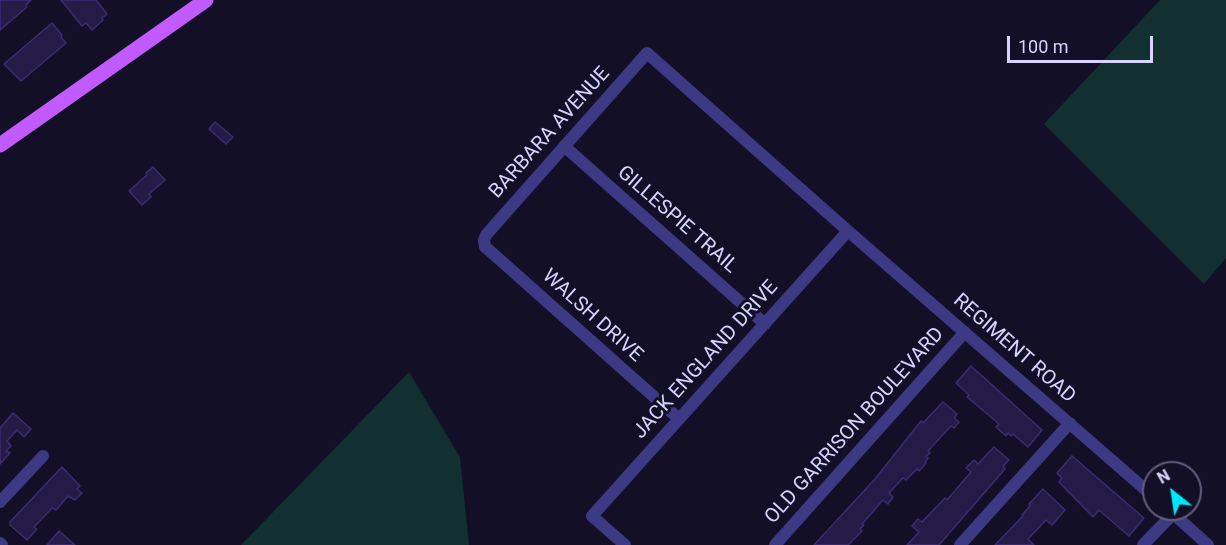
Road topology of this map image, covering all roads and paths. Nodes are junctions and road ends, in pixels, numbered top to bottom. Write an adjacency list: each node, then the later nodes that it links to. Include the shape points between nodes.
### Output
1 (206, 0): 3 (main road)
2 (647, 53): 4 (street, BARBARA AVENUE); 5 (street, REGIMENT ROAD)
3 (0, 145)
4 (564, 146): 6 (street, BARBARA AVENUE); 7 (street, GILLESPIE TRAIL)
5 (848, 231): 7 (street, JACK ENGLAND DRIVE); 8 (street, REGIMENT ROAD)
6 (484, 240): 9 (street, WALSH DRIVE, via 485,247)
7 (765, 324): 9 (street, JACK ENGLAND DRIVE)
8 (965, 332): 10 (street, REGIMENT ROAD); 17 (street, OLD GARRISON BOULEVARD)
9 (679, 419): 16 (street, JACK ENGLAND DRIVE, via 592,516)
10 (1070, 423): 12 (street, REGIMENT ROAD); 18 (street)
11 (43, 456): 13 (street)
12 (1142, 486)
13 (0, 502)
14 (1162, 521): 19 (street)
15 (1181, 521): 20 (street)
16 (625, 545)
17 (775, 545)
18 (960, 545)
19 (1143, 545)
20 (1208, 545)

